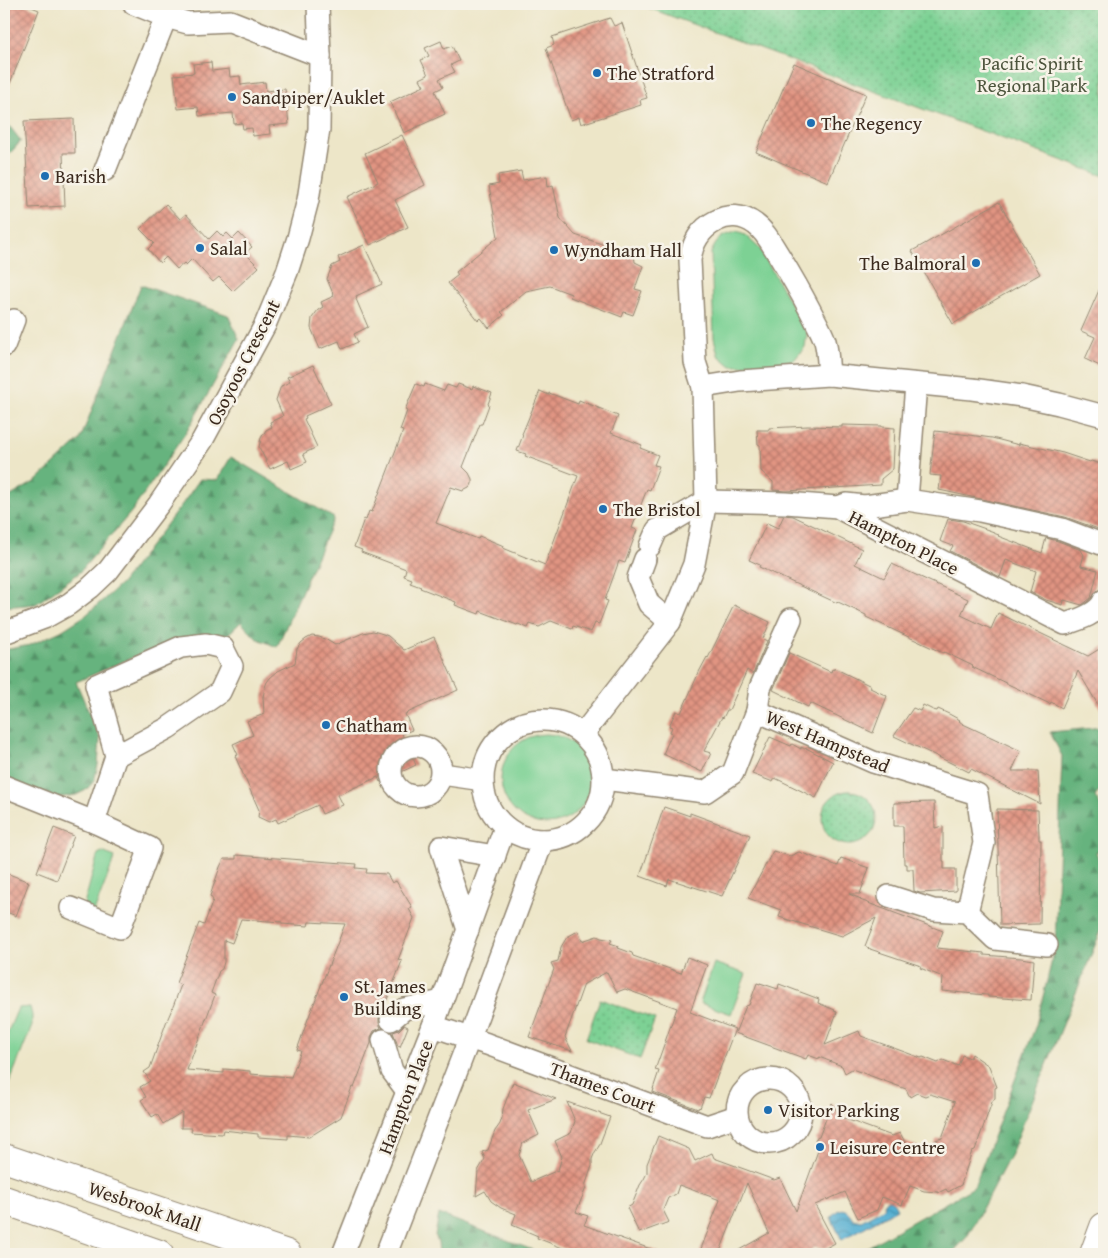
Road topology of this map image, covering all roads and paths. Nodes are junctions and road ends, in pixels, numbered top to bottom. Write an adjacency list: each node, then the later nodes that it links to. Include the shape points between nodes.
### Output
1 (134, 4): 3 (street)
2 (318, 4): 4 (street, Osoyoos Crescent)
3 (166, 16): 4 (street, via 188,23 230,21); 5 (street)
4 (320, 56): 19 (street, Osoyoos Crescent, via 319,129 308,200 298,238 265,324 202,441 154,512 108,571 69,604 44,618)
5 (106, 170)
6 (14, 320): 7 (street)
7 (4, 346)
8 (829, 375): 9 (street); 10 (street); 10 (street, via 822,333 801,293 767,236 755,224 738,216 718,219 710,224 697,238 691,252 695,362)
9 (916, 384): 11 (street, via 1022,396); 13 (street)
10 (703, 386): 12 (street)
11 (1104, 416)
12 (706, 500): 14 (street); 18 (street, via 694,564); 18 (street, via 657,530 638,578 650,604)
13 (907, 500): 14 (street, Hampton Place); 15 (street, Hampton Place, via 1062,529)
14 (838, 506): 16 (street, Hampton Place, via 1065,624 1085,618)
15 (1104, 545)
16 (1104, 600)
17 (791, 619): 20 (street, via 760,688)
18 (670, 622): 21 (street)
19 (4, 633)
20 (757, 711): 24 (street, West Hampstead, via 733,773 704,792); 33 (street, West Hampstead, via 873,762 977,794 984,843)
21 (583, 734): 24 (street, via 594,747); 25 (street, via 549,720 530,721 513,728 498,740 490,752)
22 (116, 756): 22 (street, via 168,728 220,692 232,666 223,648 206,644 181,648 96,685); 27 (street)
23 (442, 774): 25 (street)
24 (604, 778): 29 (street, via 601,797 579,828 562,837)
25 (483, 780): 28 (street, via 485,797 493,814)
26 (4, 786): 27 (street)
27 (94, 822): 32 (street, via 150,848 120,928)
28 (506, 827): 29 (street, via 523,837); 30 (street, Hampton Place)
29 (544, 840): 39 (street, Hampton Place)
30 (495, 856): 34 (street, Hampton Place); 34 (street, via 441,847)
31 (889, 896): 33 (street, via 933,910)
32 (71, 908)
33 (967, 912): 35 (street, via 996,939)
34 (468, 930): 36 (street, Hampton Place)
35 (1047, 945)
36 (442, 1001): 37 (street, via 404,1009); 38 (street, Hampton Place)
37 (391, 1020)
38 (433, 1026): 39 (street, Thames Court); 41 (street, Hampton Place)
39 (470, 1037): 42 (street, Thames Court, via 707,1126); 49 (street, Hampton Place)
40 (383, 1040): 41 (street, via 392,1071)
41 (407, 1091): 48 (street, Hampton Place)
42 (737, 1116)
43 (4, 1158): 47 (main road, Wesbrook Mall)
44 (4, 1200): 46 (main road)
45 (1104, 1226): 50 (main road)
46 (159, 1254)
47 (287, 1254)
48 (343, 1254)
49 (386, 1254)
50 (1094, 1254)

